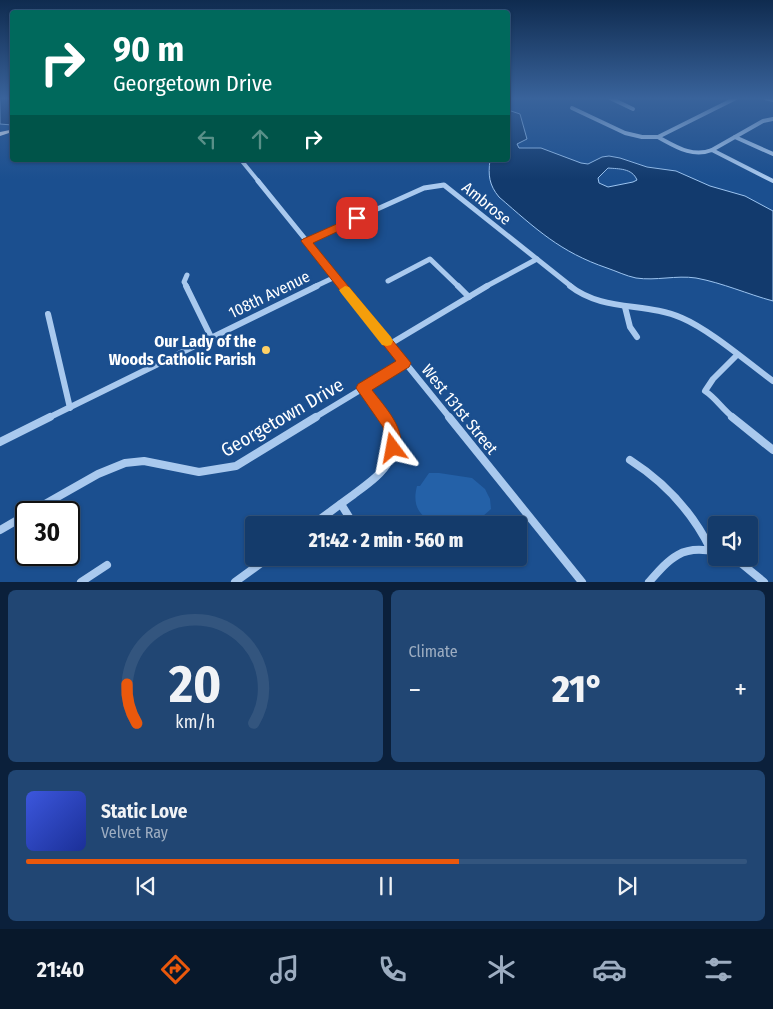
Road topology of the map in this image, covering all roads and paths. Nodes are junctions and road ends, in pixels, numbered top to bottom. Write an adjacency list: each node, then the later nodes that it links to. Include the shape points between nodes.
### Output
1 (605, 125): 5 (street, via 642,137)
2 (682, 125): 5 (street)
3 (755, 125): 4 (street)
4 (735, 136): 6 (street); 7 (street)
5 (658, 137): 6 (street, via 689,152 701,154)
6 (712, 150): 9 (street)
7 (773, 154)
8 (243, 162): 10 (street, West 131st Street)
9 (773, 181)
10 (306, 241): 11 (street, Ambrose, via 424,188 441,184); 13 (street, West 131st Street)
11 (537, 259): 15 (street); 16 (street, via 583,295 605,304)
12 (187, 275): 18 (street, via 184,282)
13 (334, 277): 18 (street, 108th Avenue); 20 (street, West 131st Street)
14 (388, 281): 15 (street, via 430,259)
15 (469, 297): 20 (street)
16 (625, 307): 19 (street, via 630,327); 21 (street, via 665,312 683,318)
17 (48, 314): 25 (street)
18 (211, 337): 25 (street, 108th Avenue)
19 (637, 337)
20 (390, 344): 22 (street, West 131st Street)
21 (738, 355): 23 (street); 27 (street, via 705,391 723,410)
22 (405, 363): 24 (street, Georgetown Drive); 42 (street, West 131st Street)
23 (773, 381)
24 (363, 388): 29 (street, Georgetown Drive, via 236,466 217,472 200,472 148,462 125,464); 30 (street, via 392,431 392,456 380,475)
25 (70, 408): 26 (street, 108th Avenue)
26 (0, 442)
27 (773, 450)
28 (630, 460): 35 (street, via 652,474 685,505)
29 (51, 501)
30 (341, 504): 31 (street); 32 (street)
31 (324, 516)
32 (348, 516)
33 (15, 521): 34 (street)
34 (0, 530)
35 (708, 540)
36 (708, 551): 43 (street, via 686,550 675,554)
37 (107, 565): 40 (street)
38 (257, 566): 41 (street)
39 (744, 566): 44 (street)
40 (80, 582)
41 (235, 582)
42 (582, 582)
43 (649, 582)
44 (764, 582)

